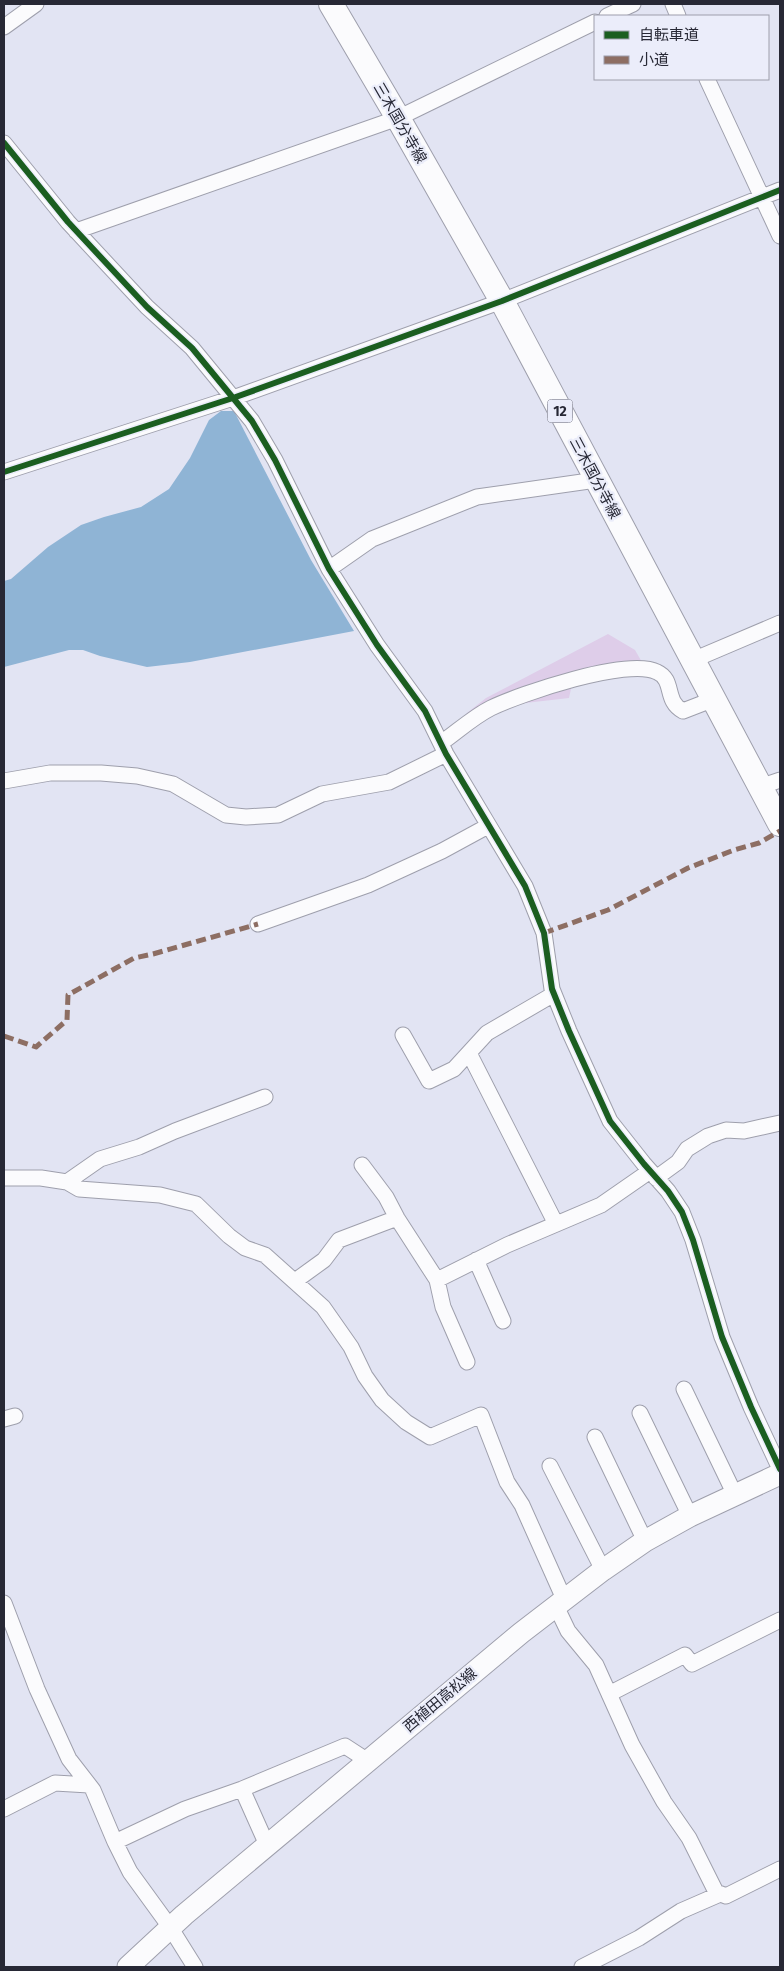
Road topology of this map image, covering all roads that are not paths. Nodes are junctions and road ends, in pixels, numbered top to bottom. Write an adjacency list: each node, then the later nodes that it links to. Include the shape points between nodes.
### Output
1 (36, 4): 6 (street)
2 (331, 4): 8 (main road, 三木国分寺線 / 12)
3 (633, 4): 4 (street)
4 (609, 15)
5 (594, 22): 8 (street)
6 (4, 27)
7 (707, 80): 11 (street)
8 (398, 118): 12 (street); 14 (main road, 三木国分寺線 / 12)
9 (4, 143): 12 (street)
10 (780, 190): 11 (street)
11 (761, 198): 13 (street); 14 (street)
12 (76, 231): 15 (street, via 192,348)
13 (780, 236)
14 (502, 301): 15 (street); 17 (main road, 三木国分寺線 / 12)
15 (233, 398): 16 (street); 18 (street, via 252,421 275,460)
16 (4, 472)
17 (596, 480): 18 (street, via 477,497 372,539); 20 (main road, 三木国分寺線 / 12)
18 (329, 569): 22 (street, via 424,711)
19 (780, 623): 20 (street)
20 (693, 660): 21 (main road, 三木国分寺線 / 12)
21 (714, 700): 22 (street, via 683,711 670,697 668,682 655,670 609,671 521,695 489,709); 24 (main road, 三木国分寺線 / 12)
22 (443, 749): 23 (street, via 389,782 322,794 278,815 254,817 226,815 173,784 138,776 50,773); 26 (street)
23 (4, 781)
24 (770, 783): 25 (main road, 三木国分寺線 / 12)
25 (780, 824)
26 (488, 826): 27 (street, via 368,885); 28 (street, via 525,886 544,933)
27 (258, 924)
28 (554, 994): 30 (street, via 487,1033); 34 (street, via 610,1121)
29 (403, 1035): 30 (street, via 429,1081 454,1069)
30 (469, 1053): 38 (street)
31 (265, 1097): 36 (street, via 100,1159)
32 (780, 1123): 34 (street, via 744,1131 726,1130 708,1136 687,1149 678,1162)
33 (362, 1165): 37 (street, via 386,1197)
34 (653, 1174): 38 (street, via 601,1205); 48 (street, via 682,1212 722,1337)
35 (4, 1178): 36 (street)
36 (67, 1182): 41 (street, via 79,1189 160,1195 196,1204 229,1236 245,1248 265,1255)
37 (396, 1218): 40 (street); 41 (street, via 339,1240 324,1260)
38 (556, 1224): 39 (street)
39 (476, 1260): 40 (street); 42 (street)
40 (437, 1280): 43 (street, via 443,1307)
41 (295, 1281): 54 (street, via 323,1307 382,1400 406,1422 430,1437 481,1415 507,1482 522,1505)
42 (503, 1321)
43 (467, 1362)
44 (684, 1389): 50 (street)
45 (640, 1413): 51 (street)
46 (595, 1437): 52 (street)
47 (550, 1466): 53 (street)
48 (780, 1469)
49 (780, 1474): 50 (main road, 西植田高松線)
50 (735, 1495): 51 (main road, 西植田高松線)
51 (690, 1516): 52 (main road, 西植田高松線)
52 (645, 1541): 53 (main road, 西植田高松線)
53 (603, 1570): 54 (main road, 西植田高松線)
54 (560, 1602): 57 (street, via 568,1631 596,1665); 59 (main road, 西植田高松線)
55 (4, 1603): 58 (street)
56 (780, 1620): 57 (street, via 692,1664 685,1655)
57 (609, 1694): 67 (street, via 632,1745)
58 (68, 1759): 60 (street); 61 (street)
59 (368, 1761): 62 (street, via 345,1746); 65 (main road, 西植田高松線)
60 (55, 1783): 61 (street); 63 (street)
61 (89, 1785): 64 (street)
62 (242, 1789): 64 (street, via 185,1809); 65 (street)
63 (4, 1809)
64 (115, 1842): 68 (street, via 130,1872)
65 (267, 1845): 68 (main road, 西植田高松線)
66 (780, 1869): 67 (street, via 726,1896)
67 (720, 1894): 71 (street)
68 (170, 1927): 69 (main road, 西植田高松線); 70 (street)
69 (128, 1967)
70 (195, 1967)
71 (582, 1967)

